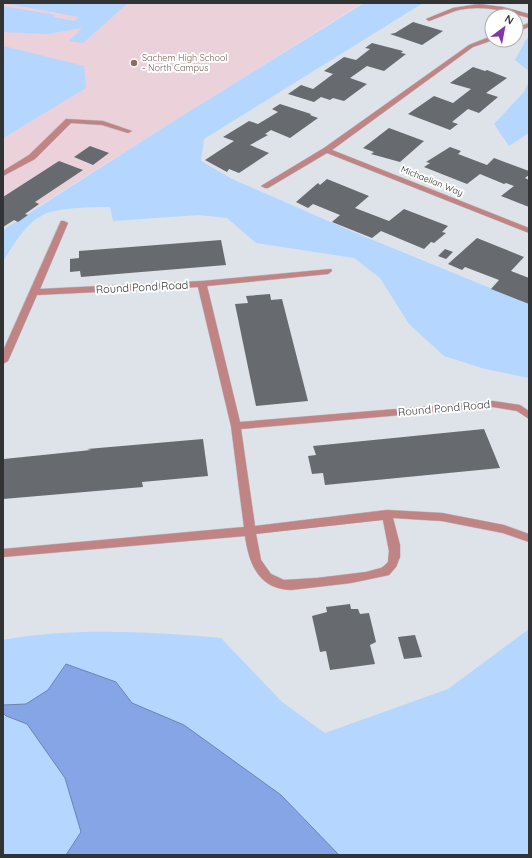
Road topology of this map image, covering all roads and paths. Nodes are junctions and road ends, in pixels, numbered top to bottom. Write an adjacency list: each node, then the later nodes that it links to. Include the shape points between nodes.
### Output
1 (529, 16): 2 (street, via 491,6 471,5 447,10)
2 (429, 19)
3 (484, 41): 5 (street, via 471,46)
4 (128, 131): 6 (street, via 103,123 69,121 32,157)
5 (327, 150): 7 (street); 9 (street, Michaelian Way)
6 (3, 174)
7 (265, 186)
8 (64, 223): 12 (street)
9 (529, 231)
10 (328, 271): 11 (street)
11 (202, 284): 12 (street, Round Pond Road); 15 (street, Round Pond Road)
12 (34, 292): 13 (street)
13 (3, 361)
14 (529, 416): 15 (street, Round Pond Road, via 520,408 493,404)
15 (236, 426): 17 (street, Round Pond Road)
16 (387, 514): 17 (street); 17 (street, Round Pond Road, via 395,547 393,563 385,572 354,578 285,585 269,579 258,568 253,554); 18 (street, via 442,517 504,529)
17 (250, 530): 19 (street)
18 (529, 538)
19 (3, 553)

